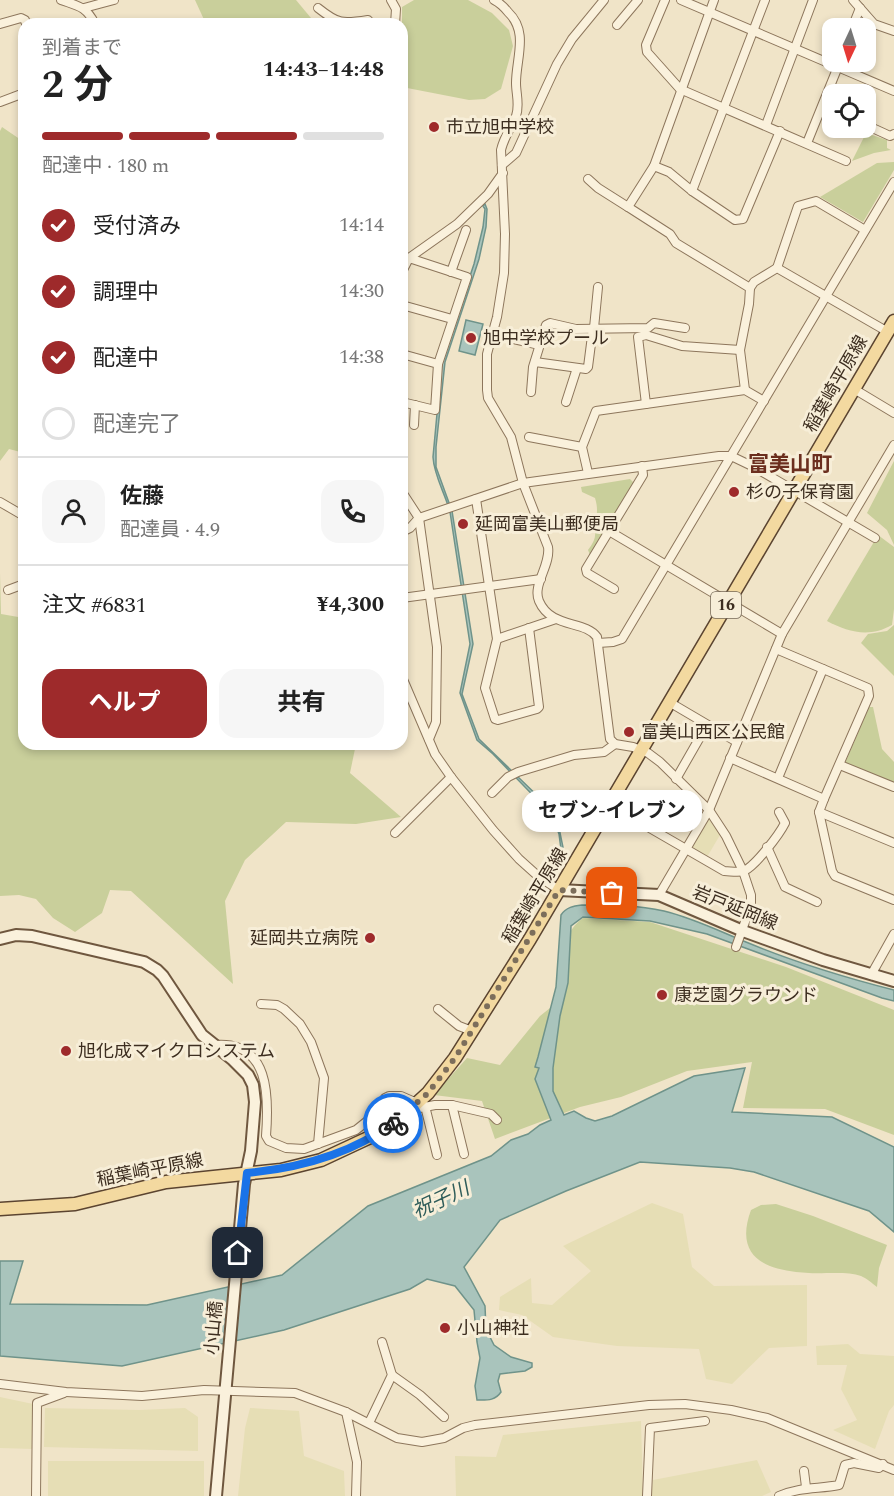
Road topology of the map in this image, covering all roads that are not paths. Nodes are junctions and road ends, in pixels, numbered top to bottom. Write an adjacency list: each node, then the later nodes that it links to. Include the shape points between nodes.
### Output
1 (61, 0): 13 (street)
2 (114, 0): 13 (street)
3 (391, 0): 16 (street)
4 (604, 0): 44 (street, via 556,64 516,153)
5 (638, 0): 25 (street)
6 (665, 0): 31 (street, via 646,45 647,52)
7 (681, 0): 17 (street)
8 (714, 0): 17 (street)
9 (765, 0): 26 (street)
10 (813, 0): 28 (street)
11 (853, 0): 15 (street)
12 (497, 1): 44 (street, via 512,16 521,42 517,114 503,140)
13 (84, 8): 18 (street)
14 (318, 8): 19 (street)
15 (860, 8): 22 (street); 27 (street, via 874,24)
16 (396, 9): 20 (street); 21 (street)
17 (710, 12): 26 (street); 31 (street)
18 (92, 18)
19 (331, 18)
20 (390, 18)
21 (395, 18)
22 (856, 18)
23 (18, 19): 24 (street)
24 (0, 24)
25 (617, 25)
26 (753, 30): 28 (street); 35 (street)
27 (894, 31)
28 (795, 49): 29 (street); 37 (street)
29 (822, 58)
30 (855, 72): 32 (street)
31 (680, 89): 35 (street); 43 (street)
32 (894, 91)
33 (18, 95): 34 (street)
34 (0, 102)
35 (724, 108): 37 (street); 47 (street)
36 (822, 109): 41 (street)
37 (766, 125): 39 (street)
38 (876, 130): 40 (street)
39 (780, 131): 41 (street); 47 (street, via 742,219 735,220)
40 (894, 134)
41 (807, 143): 42 (street)
42 (846, 161)
43 (654, 166): 47 (street, via 669,172); 48 (street)
44 (502, 169): 51 (street, via 488,194 457,224); 62 (street, via 504,273)
45 (588, 178): 48 (street, via 598,189)
46 (894, 182): 50 (street)
47 (692, 191)
48 (628, 207): 55 (street, via 670,234 676,243)
49 (466, 230): 53 (street)
50 (865, 230): 52 (street, via 816,201 798,206); 56 (street)
51 (409, 258): 53 (street)
52 (777, 268): 55 (street); 56 (street)
53 (451, 272): 58 (street, via 467,277)
54 (598, 287): 60 (street)
55 (750, 288): 64 (street)
56 (826, 296): 59 (street); 72 (street)
57 (408, 307): 58 (street)
58 (452, 319): 67 (street)
59 (891, 327): 69 (main road, 稲葉崎平原線 / 16)
60 (593, 328): 61 (street, via 648,328 654,323); 63 (street, via 550,323); 68 (street, via 588,367)
61 (685, 328)
62 (492, 334): 63 (street); 85 (street, via 487,354 488,398 511,437)
63 (539, 345): 66 (street)
64 (740, 350): 70 (street); 75 (street, via 682,346 646,335 638,337)
65 (408, 356): 67 (street)
66 (535, 362): 68 (street); 71 (street)
67 (438, 364): 76 (street, via 435,410)
68 (577, 368): 73 (street)
69 (854, 389): 77 (street); 86 (main road, 稲葉崎平原線 / 16)
70 (745, 390): 72 (street); 75 (street)
71 (531, 392)
72 (764, 400): 82 (street)
73 (566, 402)
74 (408, 403): 76 (street)
75 (645, 404): 81 (street, via 596,411)
76 (415, 405): 78 (street)
77 (894, 413)
78 (414, 425)
79 (529, 437): 81 (street)
80 (894, 445): 92 (street)
81 (582, 447): 84 (street)
82 (731, 456): 83 (street); 86 (street); 96 (street)
83 (642, 466): 84 (street); 94 (street, via 643,475)
84 (588, 473): 85 (street)
85 (523, 483): 87 (street); 97 (street, via 549,550)
86 (794, 491): 92 (street); 104 (main road, 稲葉崎平原線 / 16)
87 (476, 499): 91 (street); 99 (street)
88 (408, 501): 91 (street)
89 (0, 502): 90 (street)
90 (18, 511)
91 (419, 518): 93 (street); 102 (street)
92 (847, 523): 95 (street); 107 (street)
93 (408, 529)
94 (609, 531): 96 (street); 101 (street, via 586,569)
95 (875, 538)
96 (666, 564): 104 (street); 109 (street, via 622,639)
97 (541, 579): 99 (street); 105 (street, via 538,599)
98 (18, 586): 100 (street)
99 (490, 586): 102 (street); 108 (street)
100 (8, 590)
101 (614, 590)
102 (429, 594): 103 (street); 115 (street, via 438,668 436,722)
103 (408, 597)
104 (728, 601): 107 (street); 113 (main road, 稲葉崎平原線 / 16)
105 (556, 619): 106 (street); 109 (street, via 594,633)
106 (529, 628): 108 (street); 108 (street, via 537,710 498,720 485,688)
107 (782, 634): 110 (street)
108 (497, 639)
109 (598, 643): 117 (street, via 609,735)
110 (776, 649): 111 (street); 116 (street)
111 (823, 669): 120 (street, via 867,688 869,696); 122 (street)
112 (408, 691): 115 (street)
113 (669, 702): 114 (street); 118 (main road, 稲葉崎平原線 / 16)
114 (707, 725): 116 (street); 123 (street)
115 (429, 739): 121 (street)
116 (737, 742): 119 (street)
117 (615, 744): 118 (street); 125 (street, via 604,752 574,755 515,774)
118 (641, 750): 123 (street); 127 (main road, 稲葉崎平原線 / 16)
119 (730, 758): 122 (street); 128 (street)
120 (840, 765): 124 (street); 126 (street)
121 (452, 777): 131 (street); 136 (street, via 519,859)
122 (778, 778): 126 (street)
123 (676, 779): 128 (street)
124 (894, 787)
125 (492, 793)
126 (824, 799): 130 (street)
127 (610, 805): 134 (street); 136 (main road, 稲葉崎平原線 / 16)
128 (709, 810): 134 (street); 135 (street)
129 (779, 812): 133 (street, via 785,823)
130 (819, 812): 132 (street); 138 (street, via 835,876)
131 (395, 833)
132 (894, 843)
133 (767, 847): 135 (street); 139 (street, via 785,887)
134 (686, 849): 135 (street, via 724,871); 137 (street)
135 (743, 871): 140 (street, via 751,895)
136 (559, 890): 137 (street, 岩戸延岡線); 149 (main road, 稲葉崎平原線 / 16)
137 (658, 895): 140 (street, 岩戸延岡線)
138 (894, 900)
139 (817, 902)
140 (743, 931): 144 (street); 145 (street, 岩戸延岡線)
141 (894, 934): 143 (street)
142 (0, 939): 150 (street, via 32,936 144,962 163,976 202,1035)
143 (892, 945): 145 (street)
144 (736, 947)
145 (871, 975): 146 (street, 岩戸延岡線)
146 (894, 981)
147 (261, 1004): 156 (street, via 284,1009 311,1042 324,1078)
148 (438, 1009): 149 (street)
149 (472, 1031): 154 (main road, 稲葉崎平原線 / 16)
150 (213, 1045): 151 (street, via 248,1075); 152 (street, via 237,1047 254,1058 264,1079)
151 (255, 1102): 152 (street); 159 (street, 小山橋)
152 (268, 1102): 156 (street, via 269,1141 286,1148 304,1149)
153 (452, 1105): 154 (street); 155 (street, via 491,1114); 157 (street)
154 (417, 1106): 156 (street, via 401,1096 389,1096 376,1114 356,1130); 158 (street); 159 (main road, 稲葉崎平原線 / 16, via 381,1132 321,1160)
155 (497, 1120)
156 (318, 1144)
157 (464, 1154)
158 (437, 1155)
159 (245, 1179): 160 (main road, 稲葉崎平原線 / 16, via 166,1182 75,1204); 164 (street, 小山橋)
160 (0, 1209)
161 (382, 1342): 162 (street)
162 (392, 1375): 167 (street); 169 (street)
163 (0, 1384): 165 (street)
164 (225, 1390): 165 (street, via 142,1396); 166 (street, via 295,1393); 176 (street, 小山橋)
165 (66, 1392): 175 (street, via 37,1402)
166 (346, 1412): 169 (street); 177 (street, via 357,1462)
167 (444, 1417)
168 (705, 1421): 178 (street, via 650,1428)
169 (369, 1423): 170 (street, via 397,1438 422,1442 475,1425 685,1404 767,1418)
170 (883, 1464): 171 (street); 173 (street, via 879,1468 845,1465)
171 (894, 1470)
172 (804, 1471): 174 (street)
173 (836, 1485): 174 (street); 180 (street)
174 (806, 1487): 179 (street)
175 (36, 1496)
176 (216, 1496)
177 (356, 1496)
178 (647, 1496)
179 (781, 1496)
180 (838, 1496)

